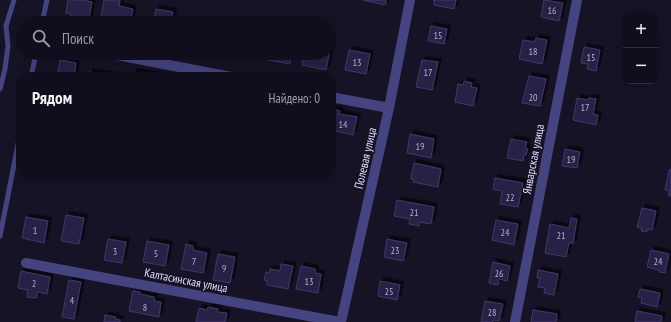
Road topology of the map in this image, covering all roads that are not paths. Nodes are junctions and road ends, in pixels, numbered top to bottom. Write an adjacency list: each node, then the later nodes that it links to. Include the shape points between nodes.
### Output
1 (14, 0): 10 (lane, via 6,26 8,46)
2 (46, 0): 5 (lane)
3 (410, 0): 12 (street, Полевая улица)
4 (577, 0): 17 (street, Январская улица)
5 (43, 16)
6 (35, 60): 8 (lane)
7 (143, 60): 9 (street)
8 (32, 72)
9 (204, 72)
10 (0, 89)
11 (336, 97): 12 (street)
12 (389, 108): 16 (street, Полевая улица)
13 (16, 154): 14 (lane)
14 (0, 236)
15 (26, 263): 16 (street, Калтасинская улица)
16 (341, 322)
17 (515, 322)

